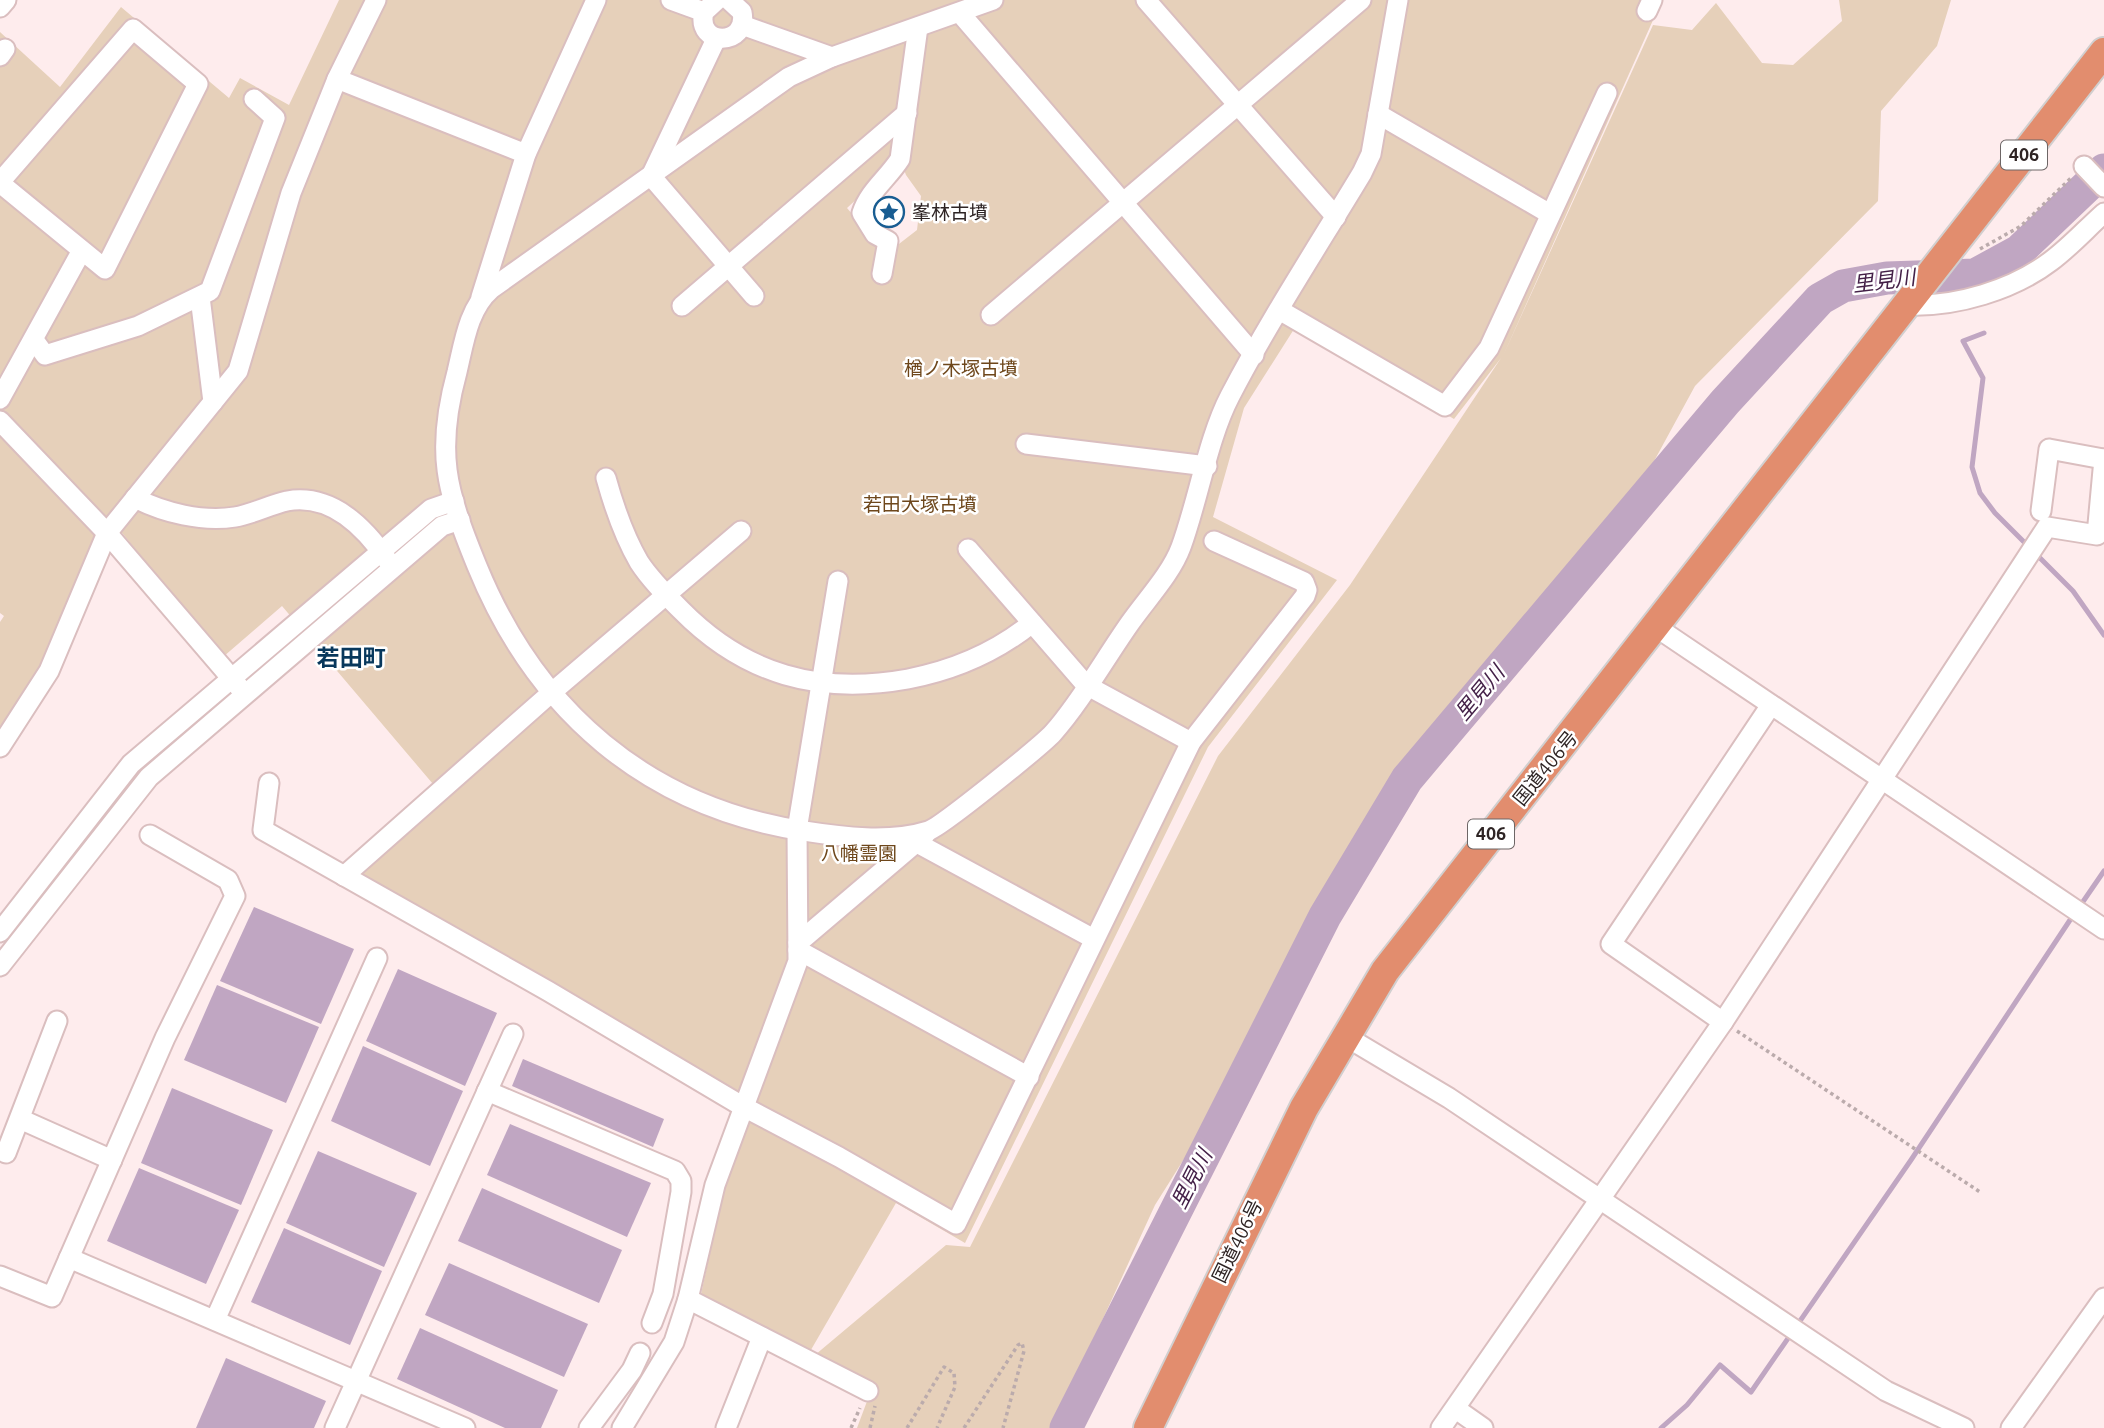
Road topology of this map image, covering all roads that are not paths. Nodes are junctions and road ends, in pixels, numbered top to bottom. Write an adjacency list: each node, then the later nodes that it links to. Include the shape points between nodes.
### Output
1 (6, 0): 10 (street)
2 (376, 0): 17 (street)
3 (596, 0): 23 (street)
4 (671, 0): 9 (street)
5 (993, 0): 11 (street)
6 (1146, 0): 20 (street)
7 (1361, 0): 20 (street)
8 (1398, 0): 22 (street)
9 (723, 3): 12 (street, via 742,12); 14 (street, via 703,26)
10 (0, 7)
11 (960, 13): 13 (street); 28 (street)
12 (742, 25): 14 (street, via 729,39); 16 (street)
13 (918, 27): 16 (street); 21 (street)
14 (716, 39): 25 (street)
15 (2104, 52): 38 (highway, 国道406号 / 406)
16 (832, 57): 25 (street, via 789,77)
17 (337, 79): 23 (street); 45 (street, via 291,193 238,371)
18 (1607, 93): 30 (street)
19 (254, 99): 36 (street, via 275,118 210,291)
20 (1236, 105): 28 (street); 31 (street)
21 (907, 113): 33 (street); 34 (street, via 900,159 867,199 862,213 875,234 888,241)
22 (1378, 114): 30 (street); 31 (street, via 1371,154)
23 (526, 155): 37 (street)
24 (2085, 168): 27 (street)
25 (651, 176): 33 (street); 37 (street)
26 (0, 183): 32 (street); 32 (street, via 132,29 198,84 105,269)
27 (2104, 187)
28 (1123, 202): 41 (street); 43 (street)
29 (2104, 213): 38 (street, via 2052,260 2022,279 1966,298)
30 (1550, 214): 40 (street, via 1489,348 1445,406)
31 (1336, 217): 40 (street)
32 (81, 252): 42 (street)
33 (727, 265): 35 (street); 39 (street)
34 (882, 274)
35 (754, 296)
36 (200, 297): 42 (street, via 138,326 45,355); 45 (street)
37 (481, 298): 52 (street, via 470,321 444,429 443,455)
38 (1912, 299): 65 (highway, 国道406号 / 406)
39 (682, 306)
40 (1281, 311): 43 (street)
41 (991, 315)
42 (34, 340): 44 (street)
43 (1254, 355): 49 (street, via 1228,400)
44 (0, 399)
45 (212, 402): 51 (street)
46 (0, 421): 56 (street)
47 (1026, 444): 49 (street)
48 (2104, 459): 53 (street, via 2049,449); 57 (street)
49 (1207, 466): 68 (street, via 1179,552)
50 (606, 478): 63 (street, via 626,537)
51 (135, 498): 56 (street); 60 (street, via 176,513 225,518 308,499 351,519)
52 (454, 501): 54 (street); 60 (street, via 431,509)
53 (2041, 511)
54 (460, 520): 61 (street, via 442,526); 69 (street, via 495,610)
55 (741, 531): 63 (street)
56 (107, 533): 67 (street); 72 (street, via 50,671)
57 (2101, 536): 73 (street, via 2047,527)
58 (1214, 541): 71 (street, via 1304,582 1307,590)
59 (968, 549): 64 (street)
60 (381, 551): 61 (street); 67 (street)
61 (393, 568): 67 (street)
62 (838, 582): 66 (street)
63 (666, 595): 66 (street, via 722,645 768,670); 69 (street)
64 (1032, 623): 66 (street, via 999,648 941,672 875,684); 68 (street)
65 (1656, 627): 70 (street); 89 (highway, 国道406号 / 406, via 1385,971)
66 (821, 684): 75 (street)
67 (238, 685): 80 (street, via 131,764); 82 (street, via 149,778)
68 (1086, 685): 71 (street); 77 (street, via 1053,734)
69 (551, 693): 75 (street, via 601,744 672,791 748,821); 78 (street)
70 (1771, 705): 73 (street); 87 (street, via 1611,944)
71 (1191, 742): 81 (street)
72 (0, 747)
73 (1880, 779): 79 (street); 87 (street)
74 (269, 783): 78 (street, via 262,830)
75 (797, 830): 77 (street, via 855,837); 83 (street)
76 (150, 835): 95 (street, via 228,880 235,897)
77 (924, 836): 81 (street); 83 (street)
78 (344, 876): 92 (street)
79 (2104, 929)
80 (0, 932): 82 (street)
81 (1094, 939): 90 (street)
82 (17, 944): 85 (street)
83 (798, 946): 90 (street); 92 (street, via 798,961)
84 (377, 958): 101 (street)
85 (0, 966)
86 (57, 1021): 93 (street)
87 (1723, 1022): 96 (street)
88 (513, 1034): 91 (street)
89 (1345, 1036): 96 (street, via 1449,1098); 113 (highway, 国道406号 / 406, via 1238,1239)
90 (1029, 1077): 92 (street, via 956,1224)
91 (487, 1091): 102 (street, via 675,1171 681,1192 663,1294); 105 (street)
92 (742, 1107): 100 (street, via 715,1185)
93 (20, 1119): 94 (street); 95 (street)
94 (6, 1153)
95 (111, 1160): 97 (street)
96 (1600, 1202): 107 (street); 116 (street, via 1886,1391)
97 (69, 1258): 98 (street, via 52,1297); 101 (street)
98 (0, 1276)
99 (2104, 1297): 117 (street)
100 (688, 1299): 103 (street); 111 (street, via 674,1342)
101 (215, 1320): 105 (street)
102 (652, 1323)
103 (762, 1337): 106 (street); 112 (street)
104 (640, 1353): 110 (street)
105 (356, 1381): 108 (street); 109 (street)
106 (868, 1391)
107 (1456, 1409): 114 (street); 115 (street)
108 (335, 1428)
109 (465, 1428)
110 (589, 1428)
111 (622, 1428)
112 (726, 1428)
113 (1148, 1428)
114 (1441, 1428)
115 (1482, 1428)
116 (1965, 1428)
117 (2011, 1428)

